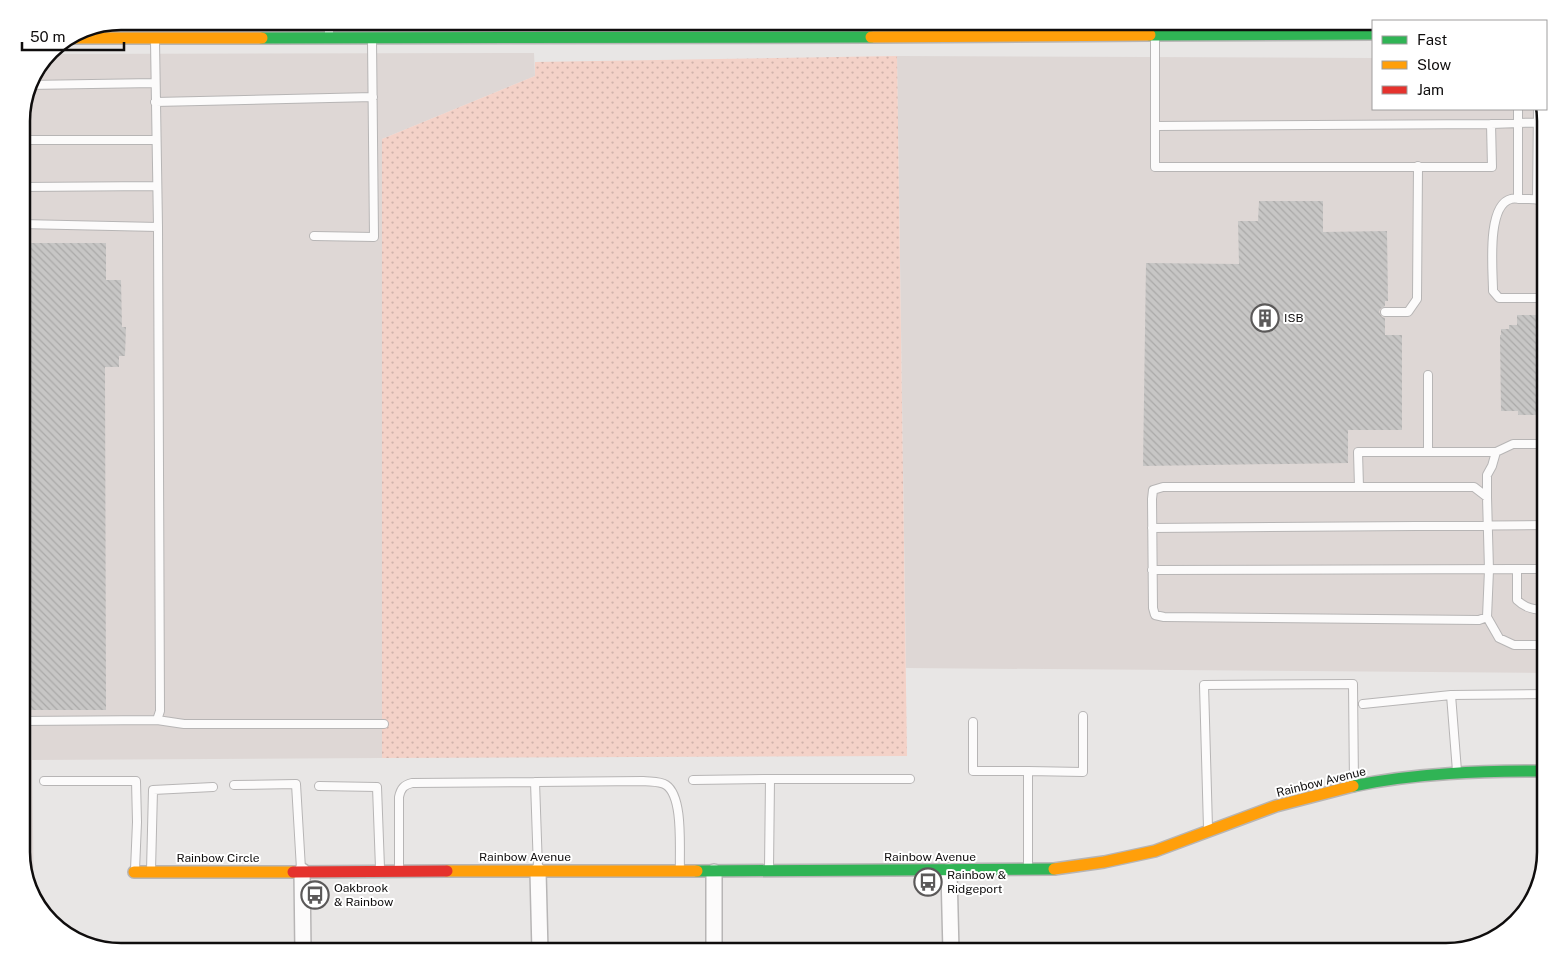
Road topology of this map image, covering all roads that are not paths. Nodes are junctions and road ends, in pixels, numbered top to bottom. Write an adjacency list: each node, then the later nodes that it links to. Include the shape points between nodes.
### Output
1 (329, 30): 6 (lane)
2 (1372, 34): 3 (street)
3 (1155, 35): 7 (street); 16 (lane)
4 (155, 37): 5 (street); 6 (street); 8 (lane)
5 (84, 38)
6 (329, 38): 7 (street)
7 (372, 38): 10 (lane)
8 (155, 83): 9 (lane); 11 (lane)
9 (37, 86)
10 (373, 97): 11 (lane); 26 (lane, via 374,237)
11 (155, 102): 18 (lane)
12 (1518, 110): 14 (lane)
13 (1537, 122): 14 (lane)
14 (1518, 123): 15 (lane); 22 (lane)
15 (1491, 124): 16 (lane); 19 (lane, via 1492,167)
16 (1156, 126): 19 (lane, via 1155,167)
17 (30, 140): 18 (lane)
18 (156, 140): 20 (lane)
19 (1418, 166): 28 (lane, via 1418,299 1408,312)
20 (157, 186): 21 (lane); 25 (lane)
21 (30, 187)
22 (1518, 199): 23 (lane); 27 (lane, via 1504,203 1497,212 1493,291 1499,298)
23 (1537, 200)
24 (30, 224): 25 (lane)
25 (158, 226): 49 (lane, via 160,711)
26 (314, 236)
27 (1537, 298)
28 (1385, 312)
29 (1428, 375): 31 (lane)
30 (1537, 444): 32 (lane, via 1513,444)
31 (1428, 452): 32 (lane); 33 (lane, via 1358,452)
32 (1496, 452): 34 (lane, via 1487,475)
33 (1359, 487): 34 (lane, via 1474,487); 37 (lane, via 1163,487 1153,490)
34 (1487, 496): 35 (lane)
35 (1488, 525): 36 (lane); 37 (lane); 41 (lane)
36 (1537, 526)
37 (1152, 528): 40 (lane)
38 (1517, 569): 39 (lane); 41 (lane); 42 (lane, via 1517,600 1523,606)
39 (1537, 569)
40 (1152, 570): 41 (lane); 43 (lane, via 1153,608 1155,615 1164,618 1479,620)
41 (1489, 570): 43 (lane)
42 (1537, 610)
43 (1487, 617): 44 (lane, via 1499,638 1514,645)
44 (1537, 645)
45 (1537, 694): 46 (lane)
46 (1451, 696): 47 (lane); 55 (lane)
47 (1363, 704)
48 (1083, 716): 54 (lane, via 1083,772)
49 (157, 720): 50 (lane); 52 (lane, via 184,724)
50 (30, 721)
51 (973, 722): 54 (lane, via 973,771)
52 (384, 724)
53 (1537, 771): 55 (street, Rainbow Avenue)
54 (1028, 772): 68 (lane)
55 (1458, 773): 64 (street, Rainbow Avenue)
56 (770, 779): 57 (lane); 58 (lane); 71 (lane)
57 (910, 779)
58 (693, 780)
59 (44, 781): 73 (lane, via 136,782)
60 (535, 782): 67 (lane, via 412,783 403,787 399,807); 70 (lane); 75 (lane, via 643,781 665,784 672,790 678,807)
61 (234, 785): 69 (lane, via 296,784)
62 (319, 786): 66 (lane, via 378,787)
63 (214, 787): 74 (lane, via 153,790)
64 (1354, 787): 65 (street, Rainbow Avenue, via 1314,795); 65 (lane, via 1352,684 1204,685)
65 (1208, 832): 68 (street, Rainbow Avenue, via 1140,855 1086,866)
66 (380, 870): 67 (street, Rainbow Avenue); 69 (street, Rainbow Avenue)
67 (399, 870): 70 (street, Rainbow Avenue)
68 (1028, 870): 72 (street, Rainbow Avenue)
69 (302, 871): 74 (street, Rainbow Circle); 77 (street)
70 (538, 871): 75 (street, Rainbow Avenue); 78 (street)
71 (769, 871): 72 (street, Rainbow Avenue); 76 (street, Rainbow Avenue)
72 (949, 871): 80 (street)
73 (134, 872): 74 (street, Rainbow Circle)
74 (151, 872)
75 (680, 872): 76 (street, Rainbow Avenue)
76 (714, 872): 79 (street)
77 (303, 943)
78 (540, 943)
79 (714, 943)
80 (951, 943)

